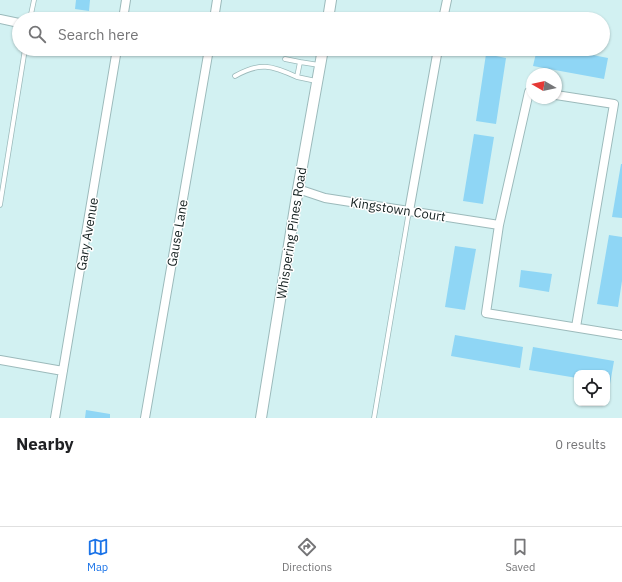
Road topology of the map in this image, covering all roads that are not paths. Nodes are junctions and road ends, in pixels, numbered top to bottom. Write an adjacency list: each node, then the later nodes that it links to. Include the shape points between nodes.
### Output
1 (34, 0): 6 (lane)
2 (126, 0): 7 (street)
3 (217, 0): 8 (street)
4 (331, 0): 9 (street)
5 (447, 0): 10 (street)
6 (31, 12)
7 (124, 12)
8 (215, 12)
9 (329, 12)
10 (444, 12)
11 (0, 19): 12 (street)
12 (12, 22)
13 (24, 56): 27 (lane)
14 (116, 56): 33 (street, Gary Avenue)
15 (208, 56): 35 (street, Gause Lane)
16 (322, 56): 20 (street, Whispering Pines Road)
17 (437, 56): 28 (street)
18 (285, 59): 19 (lane)
19 (300, 62): 20 (lane); 22 (lane)
20 (320, 66): 23 (street, Whispering Pines Road)
21 (235, 76): 22 (lane, via 250,68 260,67 282,70)
22 (297, 77): 23 (lane)
23 (317, 81): 26 (street, Whispering Pines Road)
24 (562, 96): 30 (street, via 614,104)
25 (526, 104): 29 (street)
26 (298, 189): 28 (street, Kingstown Court, via 325,198); 36 (street, Whispering Pines Road)
27 (0, 205)
28 (408, 211): 29 (street, Kingstown Court); 37 (lane)
29 (499, 225): 30 (street, via 486,313)
30 (576, 327): 31 (street)
31 (622, 335)
32 (0, 360): 33 (street)
33 (63, 371): 34 (street, Gary Avenue)
34 (56, 418)
35 (145, 418)
36 (261, 418)
37 (374, 418)

